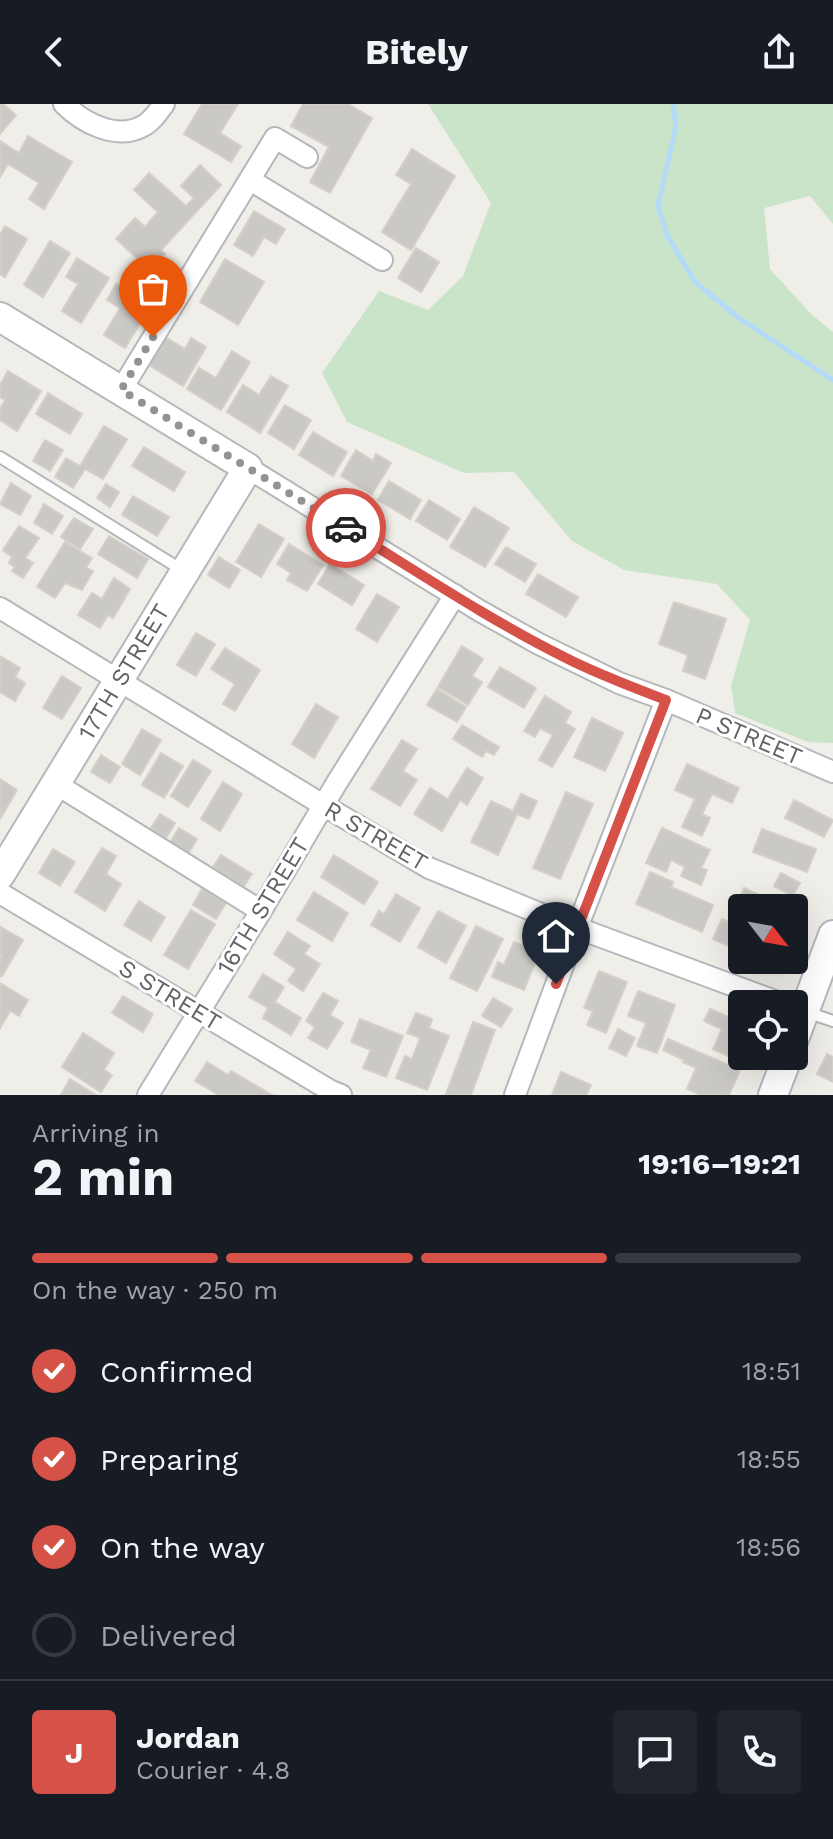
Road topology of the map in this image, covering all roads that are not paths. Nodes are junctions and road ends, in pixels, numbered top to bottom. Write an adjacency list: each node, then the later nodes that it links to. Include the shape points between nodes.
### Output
1 (64, 104): 2 (street, via 97,127 127,130 141,128)
2 (164, 104)
3 (307, 157): 4 (street, via 275,138)
4 (250, 180): 5 (street); 7 (street)
5 (382, 260)
6 (0, 317): 7 (street, P STREET)
7 (121, 390): 9 (street, P STREET)
8 (0, 457): 10 (lane)
9 (248, 468): 10 (street, 17TH STREET); 11 (street, P STREET)
10 (184, 571): 13 (street, 17TH STREET)
11 (455, 595): 14 (street, P STREET, via 567,659); 17 (street, 16TH STREET)
12 (0, 608): 13 (street, R STREET)
13 (119, 681): 16 (street, 17TH STREET); 17 (street, R STREET)
14 (666, 700): 15 (street, P STREET); 21 (street)
15 (833, 772)
16 (56, 784): 18 (street, 17TH STREET); 20 (street)
17 (323, 805): 20 (street, 16TH STREET); 21 (street, R STREET, via 429,868)
18 (0, 875)
19 (0, 893): 25 (street, S STREET)
20 (261, 911): 25 (street, 16TH STREET)
21 (577, 928): 23 (street, R STREET); 31 (street)
22 (833, 935): 24 (street)
23 (745, 990)
24 (804, 990)
25 (198, 1012): 29 (street, 16TH STREET); 30 (street, S STREET)
26 (808, 1013): 27 (lane)
27 (833, 1021)
28 (783, 1070): 32 (street)
29 (148, 1095)
30 (341, 1095)
31 (515, 1095)
32 (773, 1095)

